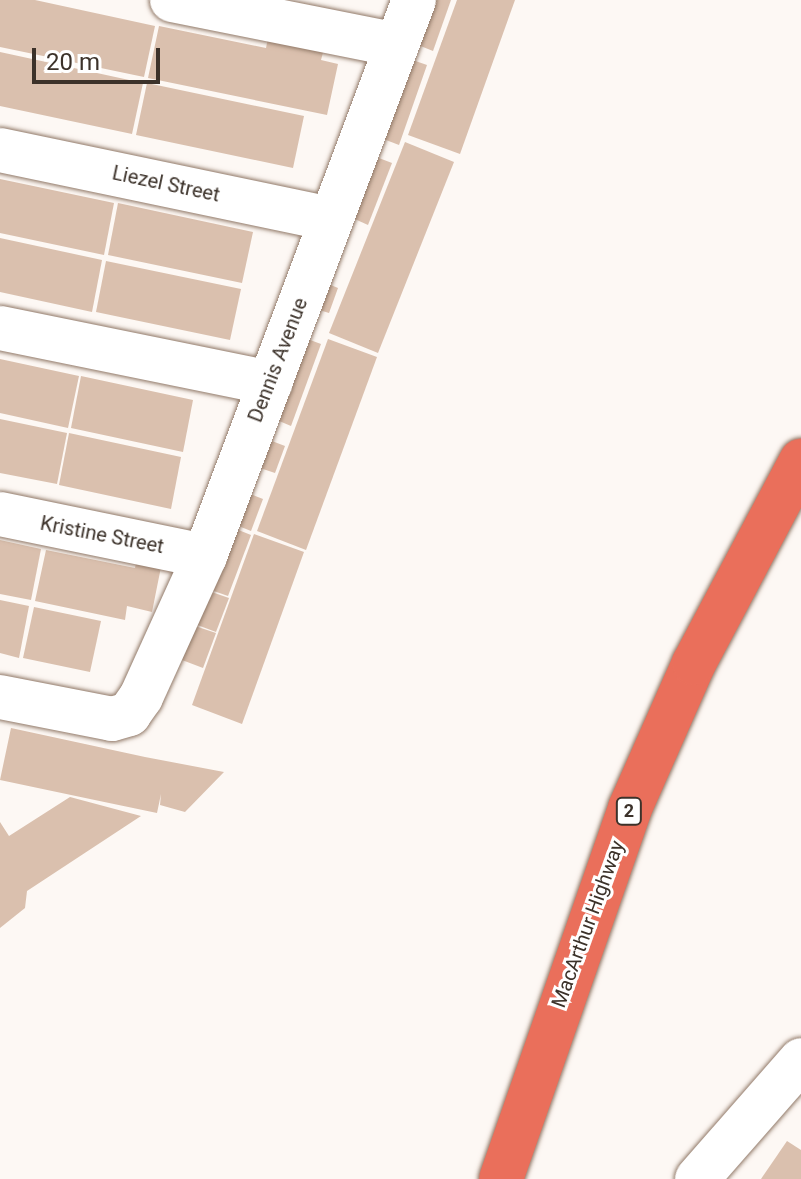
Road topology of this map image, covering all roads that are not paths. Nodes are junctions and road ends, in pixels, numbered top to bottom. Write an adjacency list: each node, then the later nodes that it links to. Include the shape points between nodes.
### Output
1 (172, 0): 3 (street)
2 (414, 0): 3 (street, Dennis Avenue)
3 (397, 45): 5 (street, Dennis Avenue)
4 (0, 150): 5 (street, Liezel Street)
5 (331, 219): 7 (street, Dennis Avenue)
6 (0, 328): 7 (street)
7 (270, 383): 10 (street, Dennis Avenue)
8 (801, 461): 13 (highway, MacArthur Highway / 2, via 694,663 630,808)
9 (0, 514): 10 (street, Kristine Street)
10 (205, 556): 11 (street, Dennis Avenue, via 129,714 112,719)
11 (0, 697)
12 (801, 1060): 14 (street)
13 (501, 1179)
14 (697, 1179)

